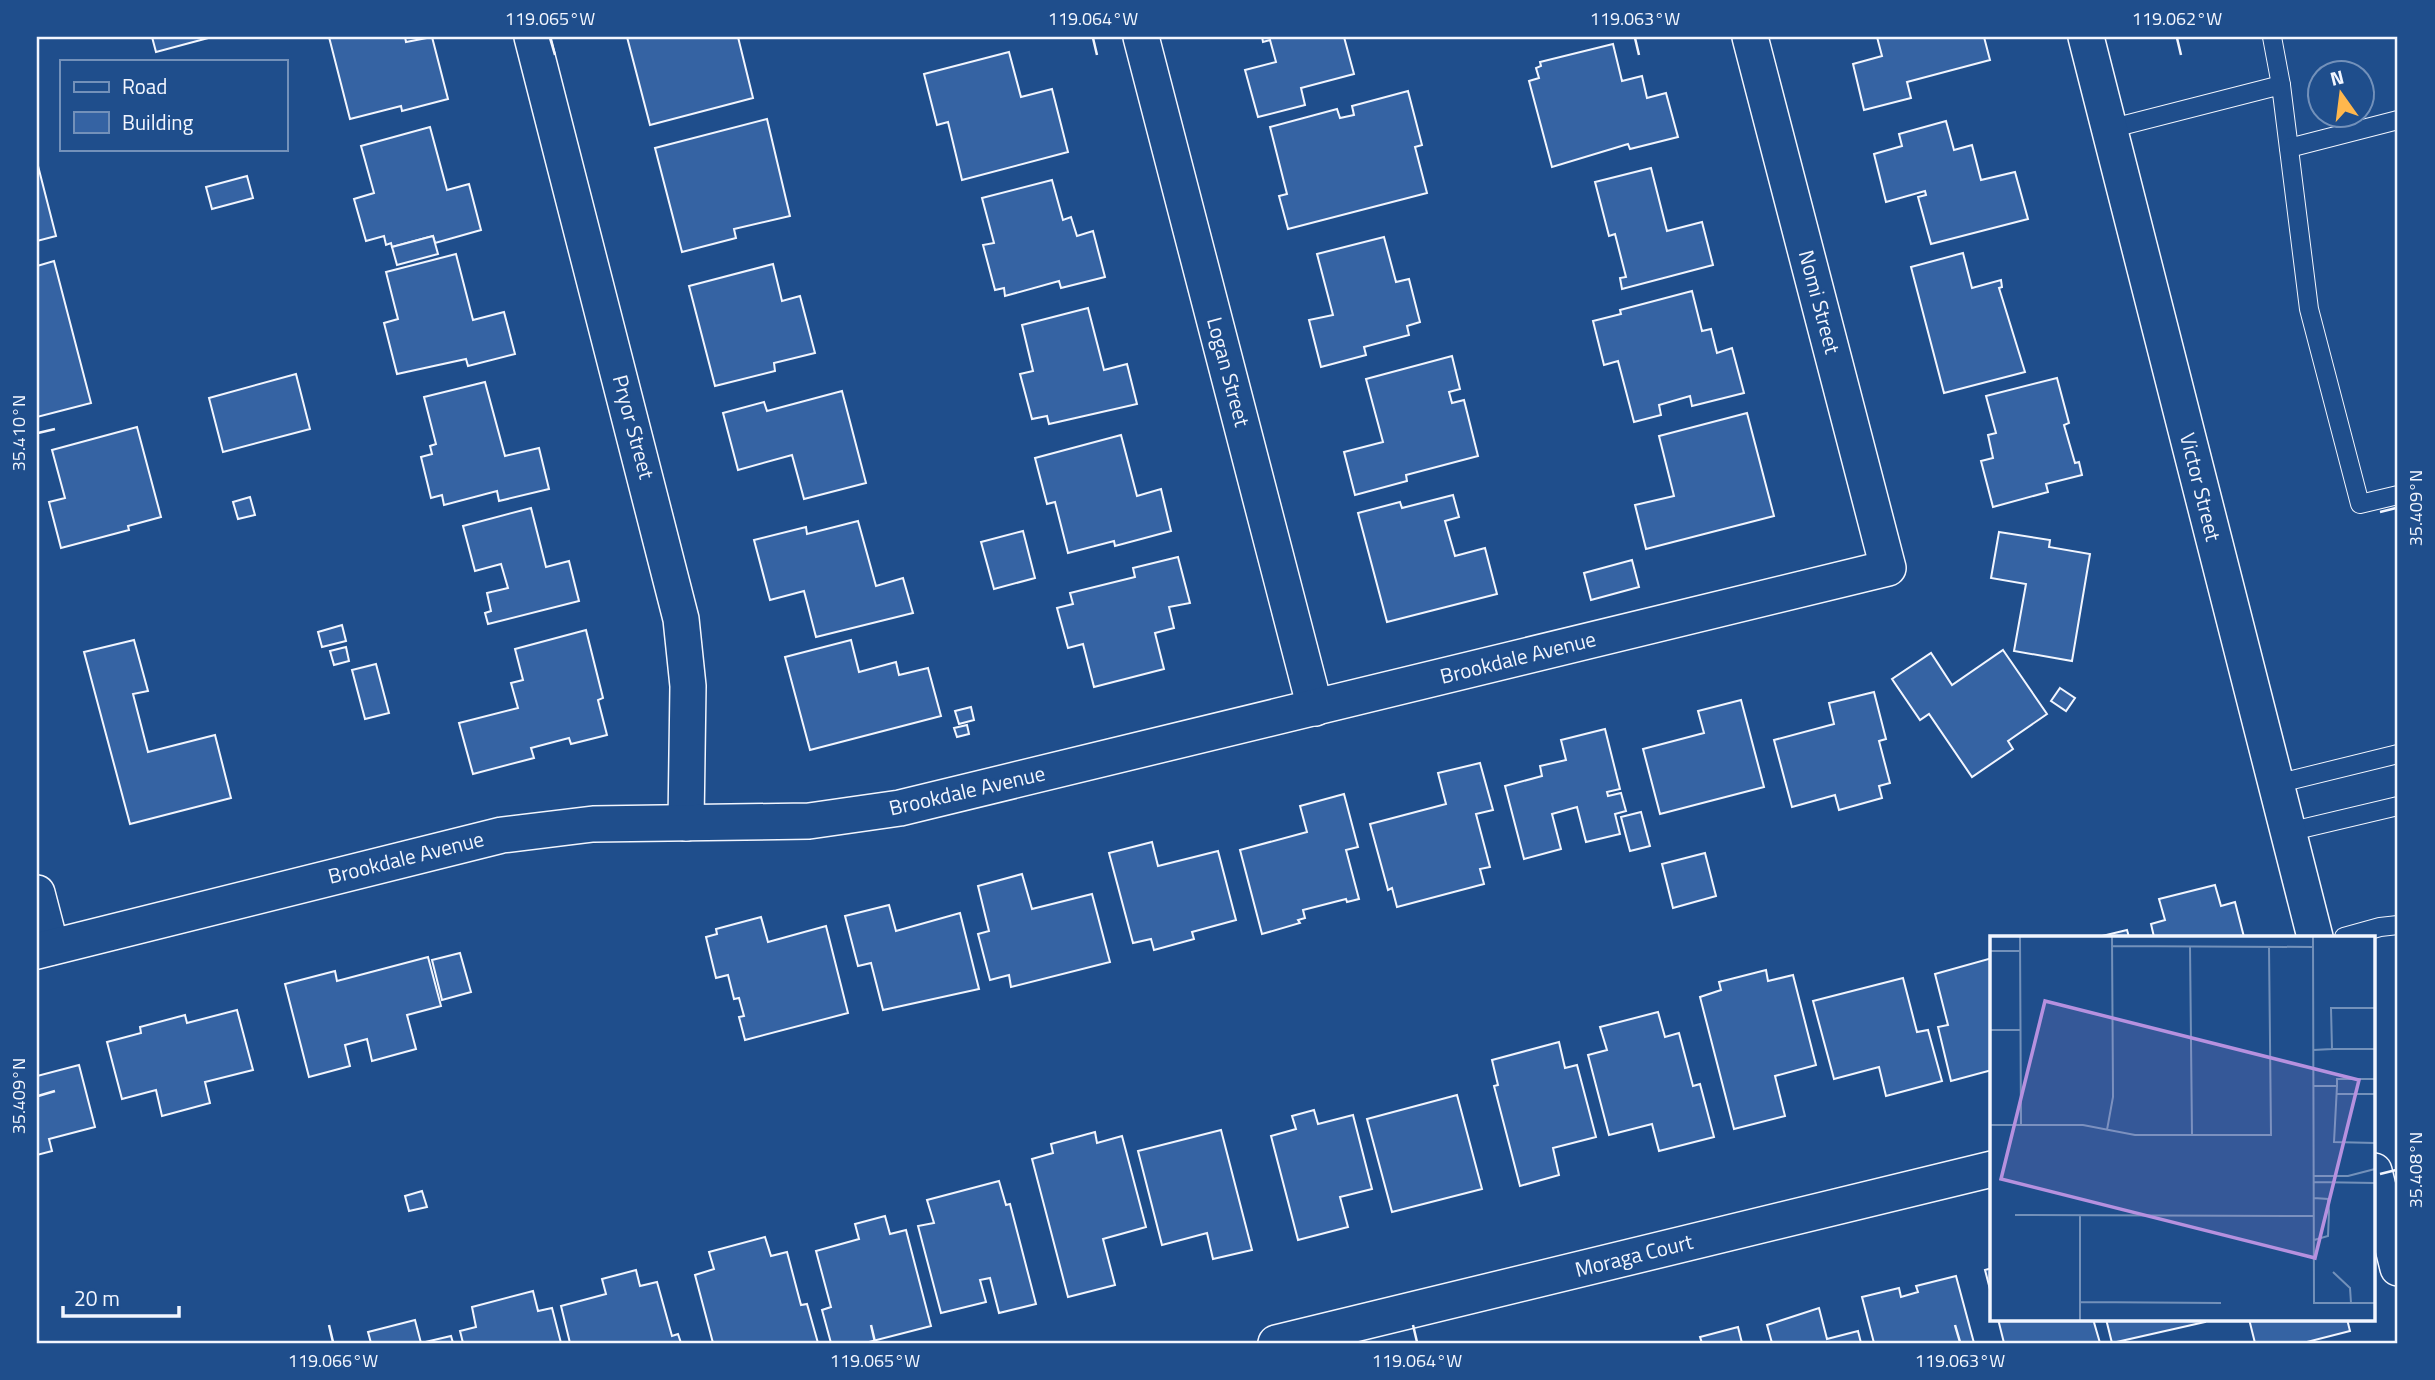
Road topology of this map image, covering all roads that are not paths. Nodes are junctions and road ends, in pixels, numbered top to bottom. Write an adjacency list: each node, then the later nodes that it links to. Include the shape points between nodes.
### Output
1 (532, 37): 16 (street, Pryor Street, via 681,619 688,686)
2 (1141, 37): 12 (street, Logan Street)
3 (1750, 37): 11 (street, Nomi Street)
4 (2086, 37): 8 (street, Victor Street)
5 (2272, 37): 6 (lane)
6 (2281, 85): 8 (lane); 9 (lane)
7 (2398, 120): 9 (lane)
8 (2109, 129): 14 (street, Victor Street)
9 (2289, 148): 10 (lane, via 2309,309 2360,504)
10 (2398, 495)
11 (1888, 568): 12 (street, Brookdale Avenue)
12 (1315, 708): 16 (street, Brookdale Avenue, via 900,808 809,821)
13 (2398, 754): 14 (lane)
14 (2276, 784): 17 (street, Victor Street)
15 (2398, 806): 17 (lane)
16 (686, 823): 22 (street, Brookdale Avenue, via 593,824 502,835)
17 (2288, 832): 20 (street, Victor Street)
18 (37, 893): 22 (street)
19 (2398, 925): 21 (lane)
20 (2315, 936)
21 (2348, 936)
22 (44, 949)
23 (1990, 1169): 26 (street, Moraga Court)
24 (2376, 1178): 25 (street)
25 (2397, 1255)
26 (1276, 1343)

